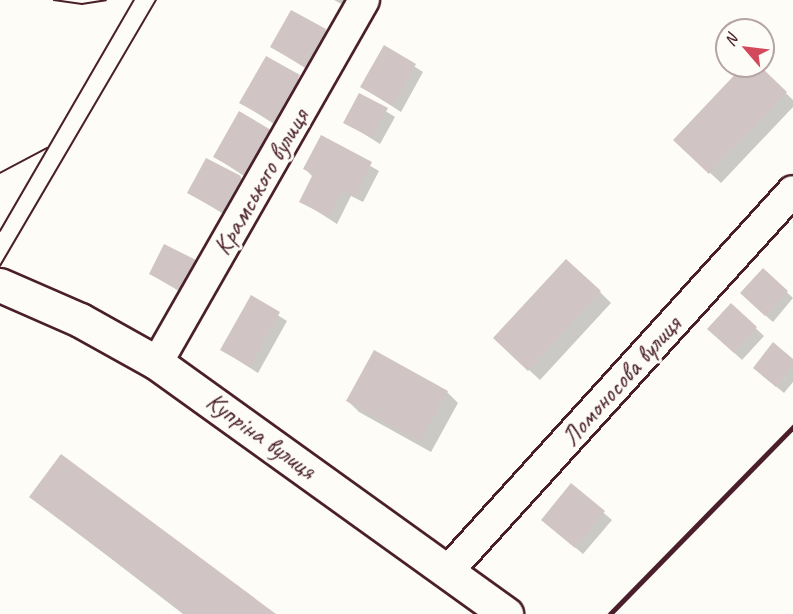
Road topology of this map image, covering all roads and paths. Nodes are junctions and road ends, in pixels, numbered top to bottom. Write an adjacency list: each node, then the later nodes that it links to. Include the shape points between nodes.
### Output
1 (364, 0): 4 (street, Крамського вулиця)
2 (793, 191): 5 (street, Ломоносова вулиця)
3 (0, 285): 4 (main road, Купріна вулиця, via 80,320)
4 (157, 363): 5 (main road, Купріна вулиця)
5 (448, 571): 6 (main road, Купріна вулиця)
6 (506, 614)

